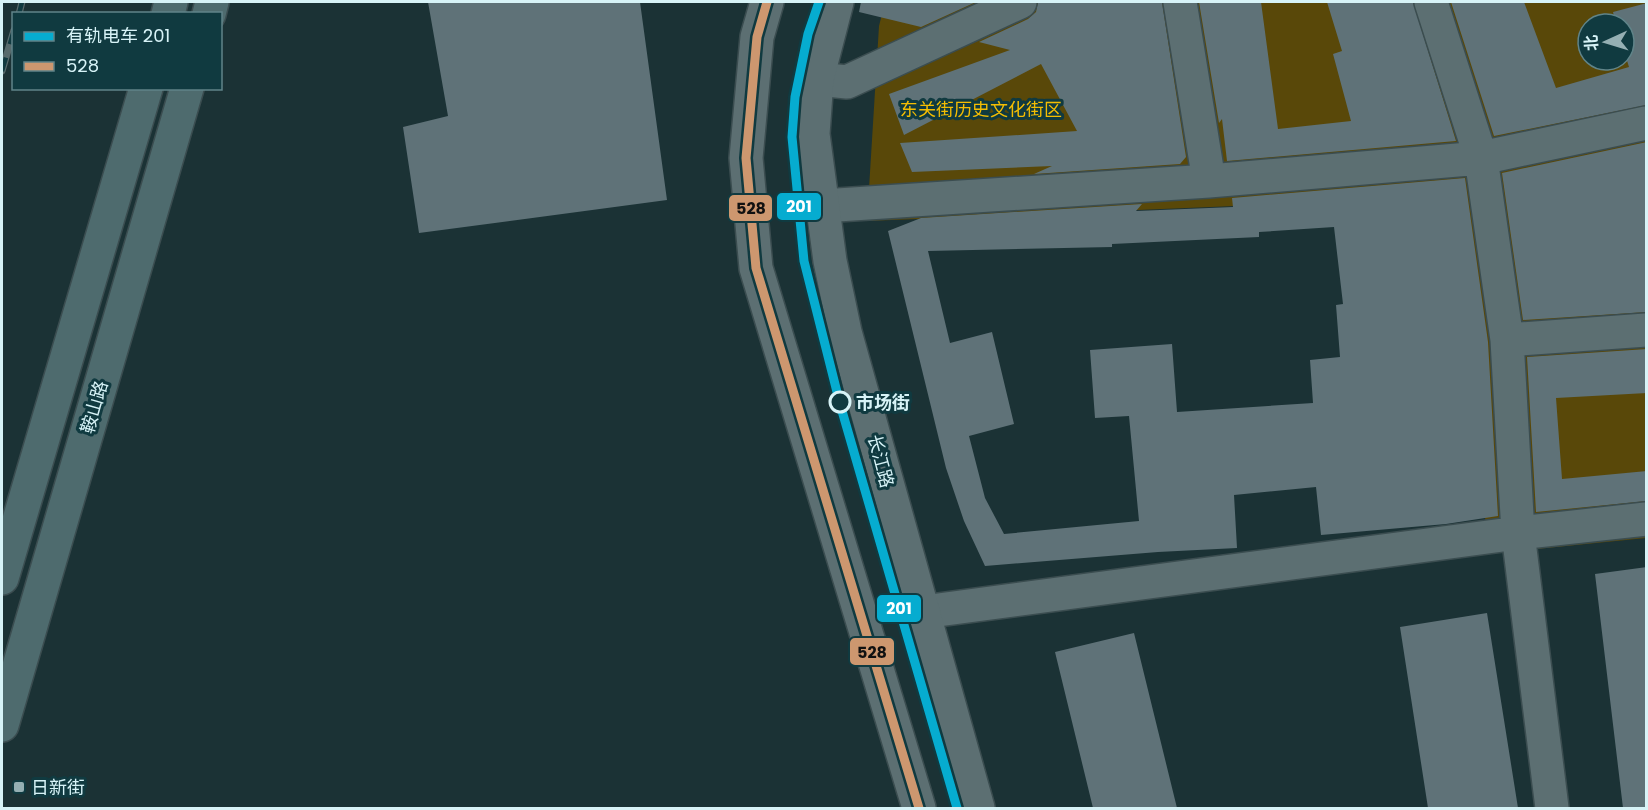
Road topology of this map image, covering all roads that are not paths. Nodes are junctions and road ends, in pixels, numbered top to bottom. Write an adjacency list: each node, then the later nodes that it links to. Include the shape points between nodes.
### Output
1 (767, 2): 20 (street, via 757,37 746,158 756,268)
2 (837, 2): 6 (street, 长江路)
3 (1020, 2): 6 (street, via 847,82)
4 (1180, 2): 11 (street)
5 (1431, 2): 10 (street)
6 (817, 79): 12 (street, 长江路, via 813,134)
7 (145, 90): 17 (main road)
8 (186, 90): 19 (main road, 鞍山路)
9 (1647, 123): 10 (street)
10 (1481, 158): 11 (street); 14 (street)
11 (1209, 181): 12 (street)
12 (822, 206): 18 (street, 长江路, via 845,332)
13 (1647, 330): 14 (street)
14 (1507, 340): 16 (street)
15 (1647, 519): 16 (street)
16 (1518, 533): 18 (street); 22 (street)
17 (2, 578)
18 (923, 612): 21 (street, 长江路)
19 (2, 725)
20 (919, 808)
21 (978, 808)
22 (1552, 808)

